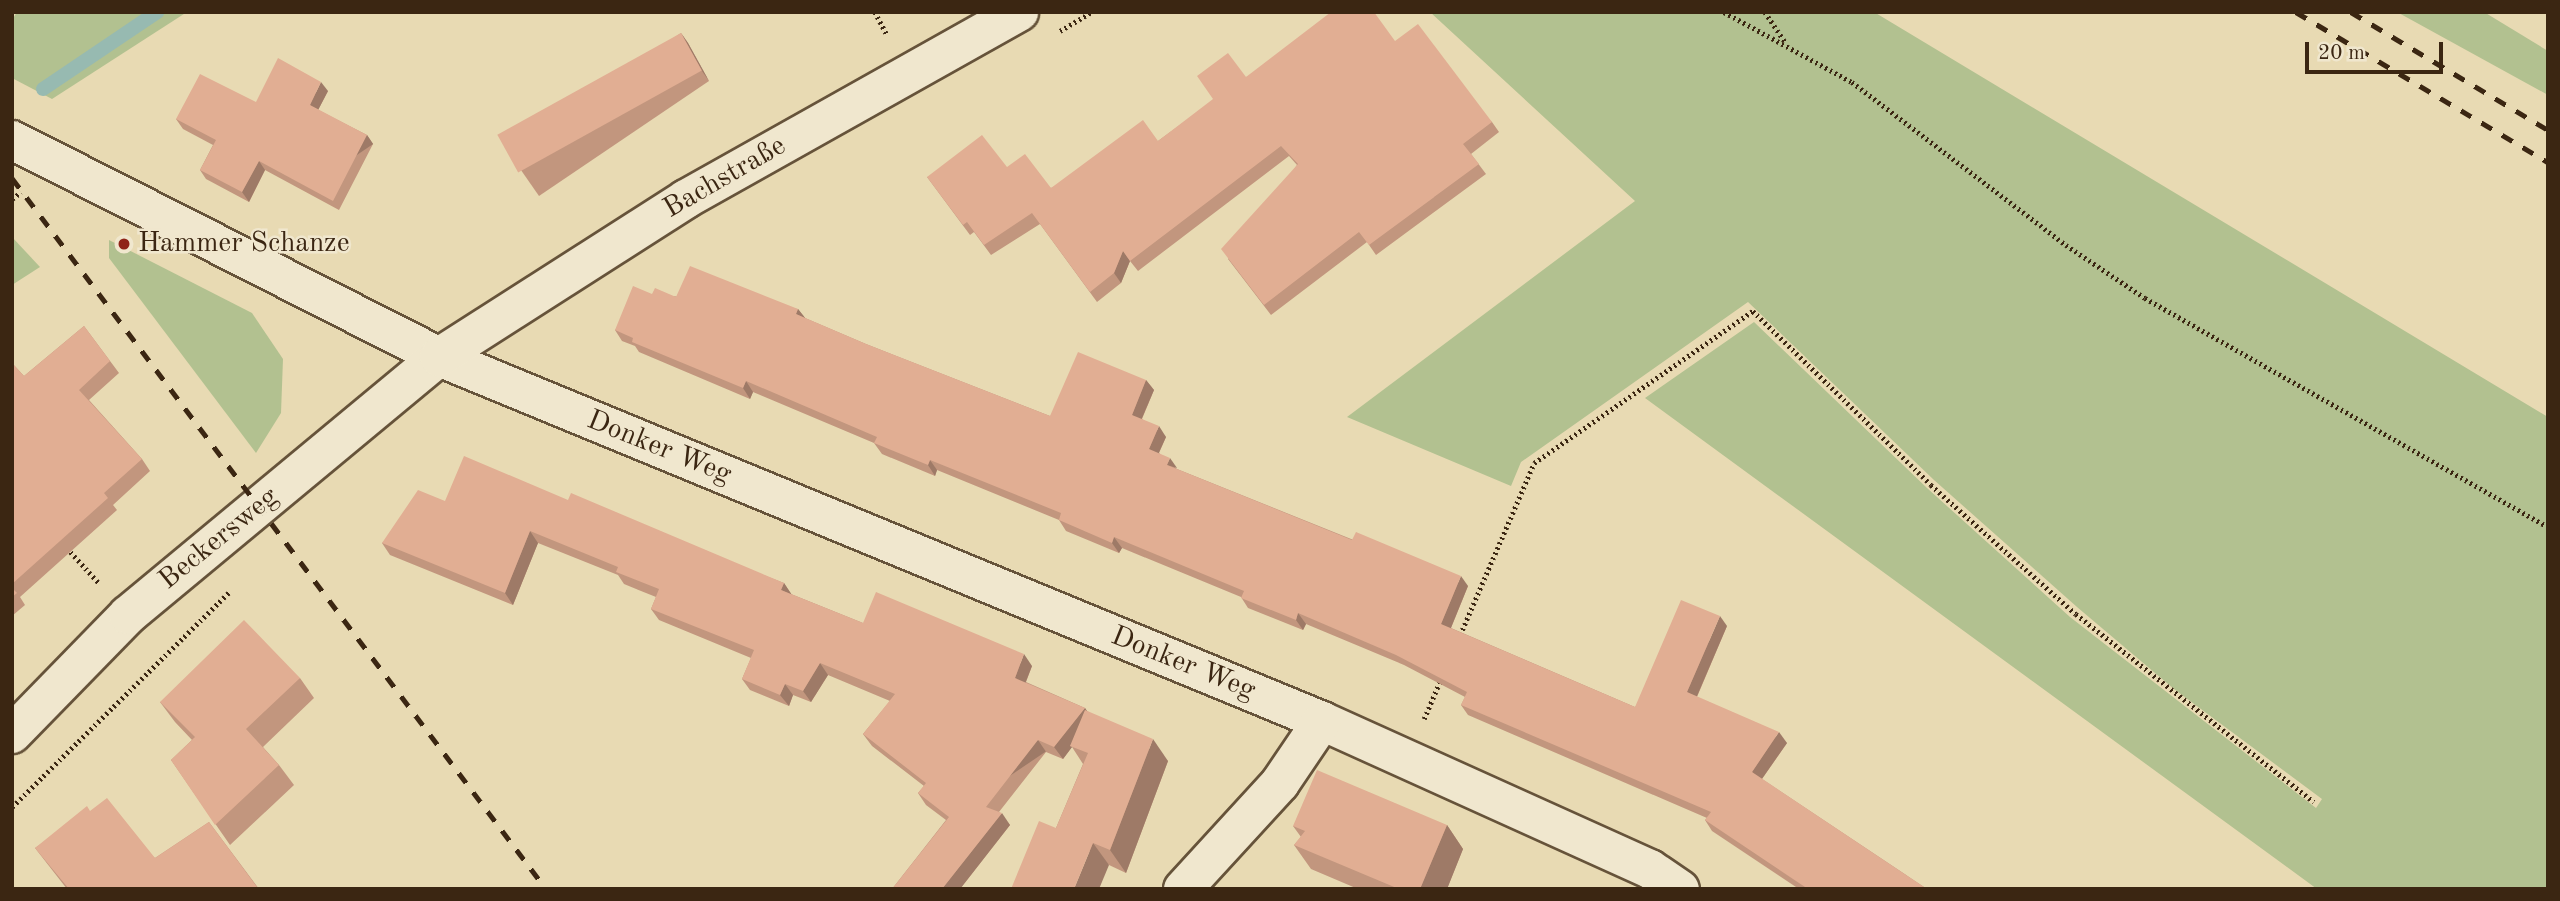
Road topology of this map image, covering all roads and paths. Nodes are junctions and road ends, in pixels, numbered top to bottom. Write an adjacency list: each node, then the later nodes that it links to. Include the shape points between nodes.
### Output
1 (1019, 12): 6 (street, Bachstraße, via 686,199)
2 (1724, 12): 4 (path)
3 (1766, 12): 4 (path)
4 (1788, 46): 7 (path, via 1852,82 2066,245 2145,298)
5 (12, 140): 6 (street, Donker Weg)
6 (439, 357): 10 (street, Beckersweg); 13 (street, Donker Weg)
7 (2548, 527)
8 (65, 546): 10 (path)
9 (234, 586): 17 (path)
10 (128, 615): 14 (street, Beckersweg)
11 (1457, 643): 16 (path, via 1534,463 1753,311 1931,485 2076,614)
12 (1446, 668): 15 (path)
13 (1322, 721): 15 (street, Donker Weg); 18 (street, via 1280,783)
14 (12, 734)
15 (1407, 758): 19 (street, Donker Weg, via 1650,869)
16 (2314, 802)
17 (12, 807)
18 (1184, 889)
19 (1680, 889)

